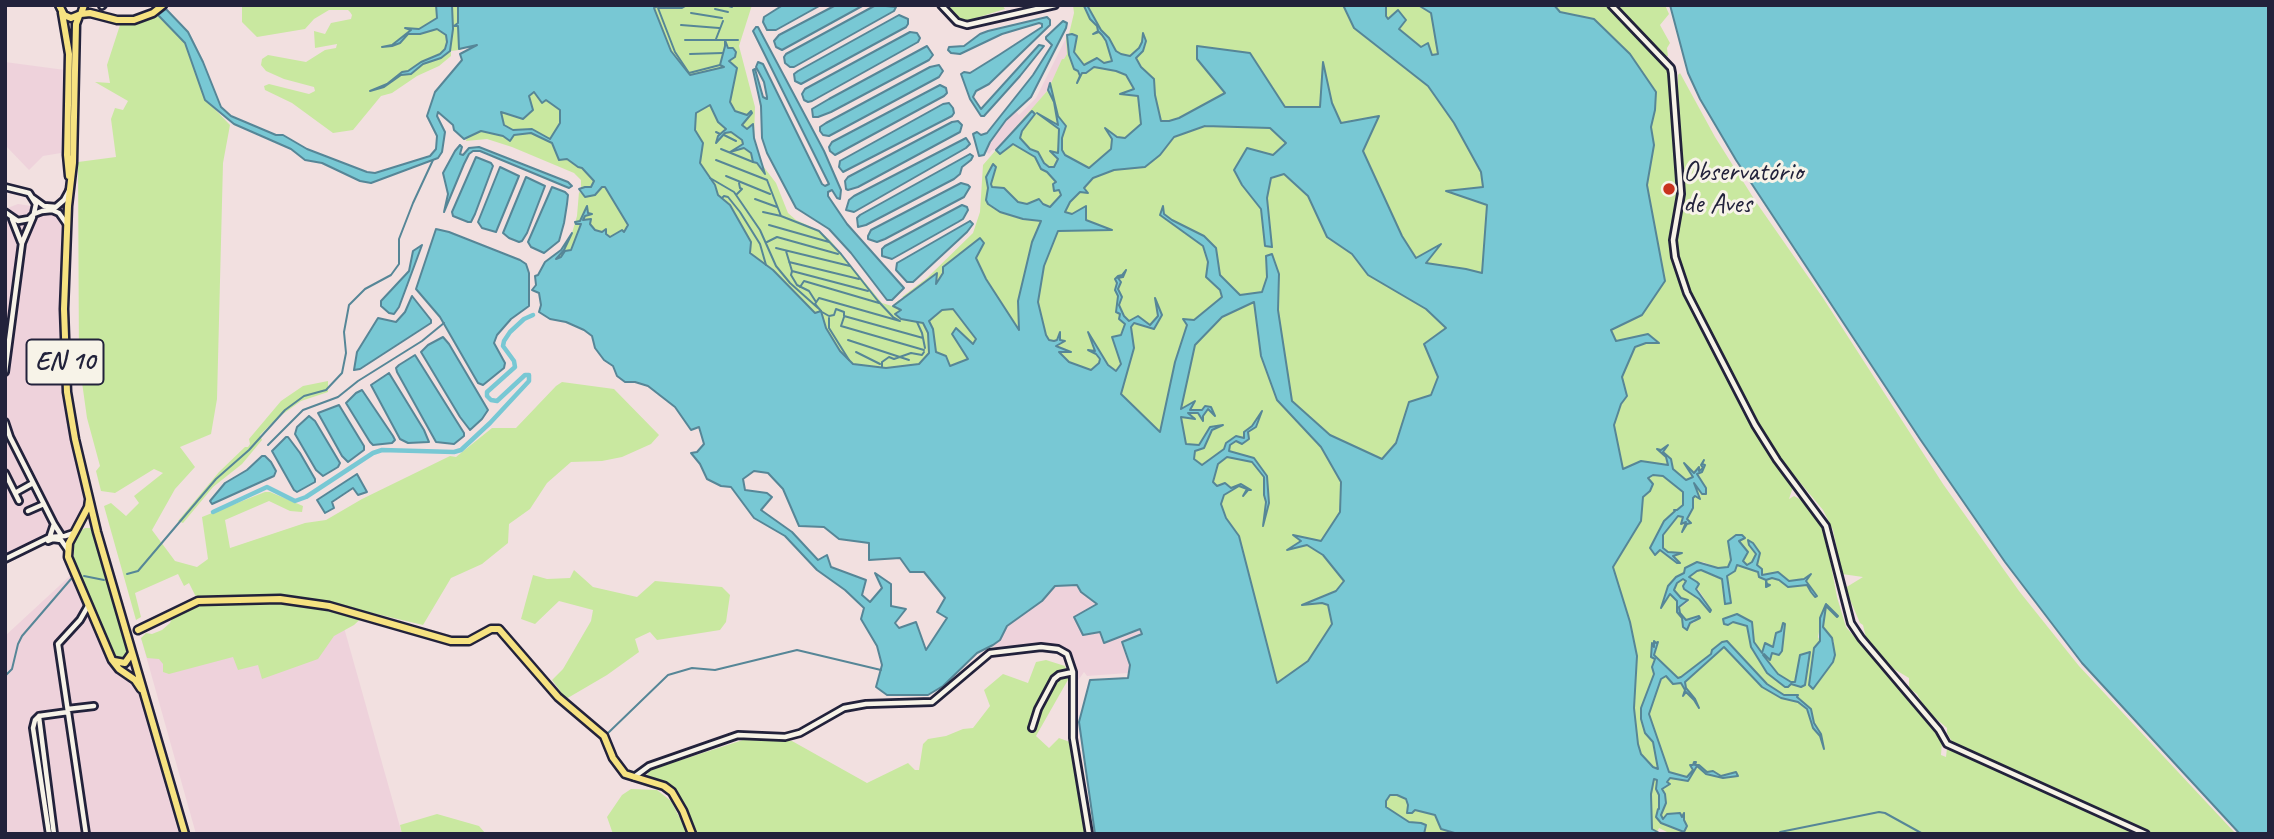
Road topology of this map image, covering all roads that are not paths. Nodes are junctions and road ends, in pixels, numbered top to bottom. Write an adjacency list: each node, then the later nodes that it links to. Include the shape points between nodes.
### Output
1 (86, 5): 7 (main road); 8 (main road, EN 10)
2 (163, 5): 7 (main road, via 129,21)
3 (941, 5): 4 (street, via 957,22 967,25)
4 (1055, 5)
5 (1611, 5): 53 (street, via 1671,68 1681,194 1675,257 1687,293 1755,425 1826,526 1851,622 1861,638 1947,744)
6 (60, 8): 8 (main road, EN 10, via 71,18); 9 (main road, EN 10, via 69,54)
7 (98, 13): 8 (main road)
8 (80, 15): 9 (main road, EN 10)
9 (70, 188): 11 (street, via 56,207); 14 (main road, EN 10)
10 (7, 189): 11 (street, via 24,191)
11 (33, 198): 12 (street)
12 (34, 215): 13 (street, via 24,220); 14 (street, via 56,211); 15 (street)
13 (8, 216): 15 (street)
14 (67, 223): 21 (main road, EN 10, via 65,370)
15 (22, 243): 16 (street)
16 (5, 372)
17 (5, 422): 19 (street)
18 (5, 473): 20 (street)
19 (33, 483): 20 (street); 23 (street)
20 (15, 493): 22 (street)
21 (89, 498): 26 (main road); 27 (main road, EN 10)
22 (19, 501)
23 (44, 504): 24 (street); 25 (street)
24 (28, 512)
25 (54, 524): 28 (street); 29 (street)
26 (76, 530): 27 (main road, via 90,524); 28 (street); 31 (main road)
27 (97, 532): 36 (main road, EN 10)
28 (62, 536): 29 (street)
29 (50, 537): 30 (street)
30 (40, 542): 31 (street, via 61,540); 32 (street)
31 (68, 550): 33 (main road, EN 10)
32 (5, 559)
33 (88, 604): 34 (street); 35 (main road, EN 10)
34 (80, 620): 35 (street); 43 (street, via 58,644)
35 (95, 622): 39 (main road, EN 10)
36 (124, 624): 37 (main road); 38 (main road, EN 10)
37 (138, 630): 38 (main road); 46 (main road, via 198,601 280,599 329,606 451,641 469,641 499,629 558,697 601,732 618,767)
38 (132, 649): 39 (main road, via 125,663); 41 (main road, EN 10)
39 (112, 660): 41 (main road, EN 10, via 135,680)
40 (1073, 672): 45 (street, via 1054,679); 46 (street, via 1067,654 1058,649 1041,646 990,653 932,702 844,708 800,733 738,736 649,766); 52 (street, via 1073,738)
41 (146, 699): 50 (main road, EN 10)
42 (94, 706): 43 (street)
43 (68, 710): 44 (street); 49 (street)
44 (39, 716): 47 (street, via 33,728); 48 (street)
45 (1031, 728)
46 (633, 778): 51 (main road, via 672,792)
47 (49, 834)
48 (54, 834)
49 (86, 834)
50 (185, 834)
51 (692, 834)
52 (1088, 834)
53 (2146, 834)

